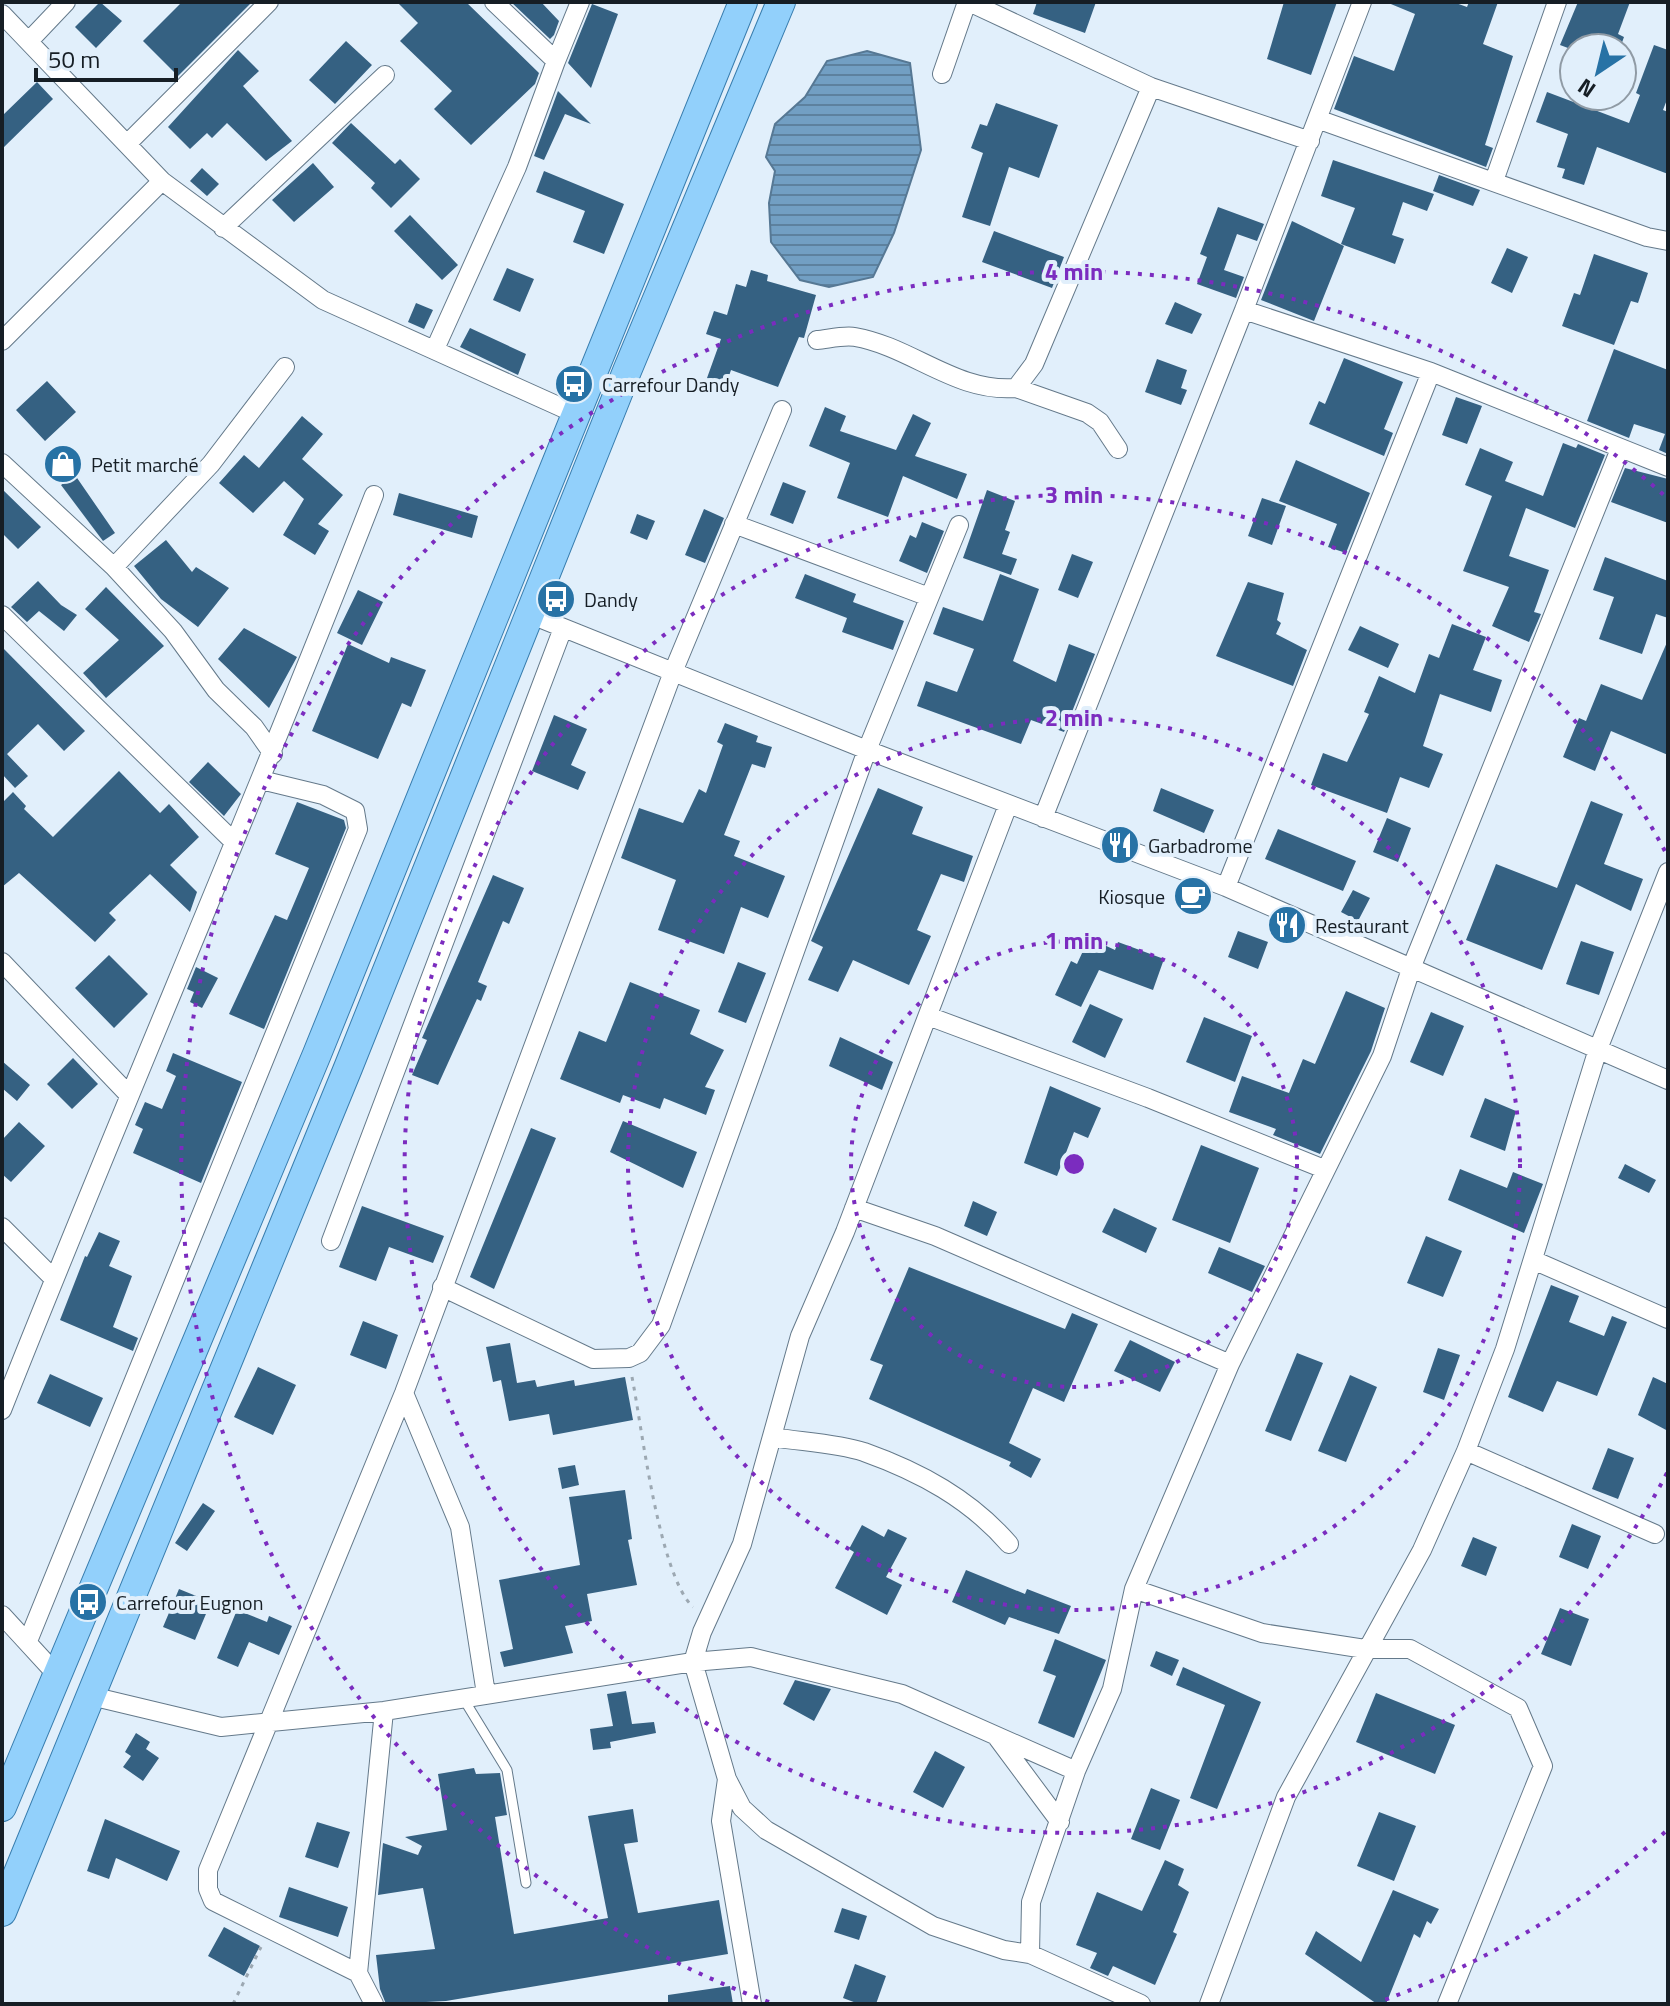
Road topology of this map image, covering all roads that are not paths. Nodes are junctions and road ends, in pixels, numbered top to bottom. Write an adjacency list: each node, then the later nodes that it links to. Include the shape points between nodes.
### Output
1 (66, 2): 11 (street)
2 (269, 2): 18 (street)
3 (494, 2): 12 (street)
4 (580, 2): 12 (street)
5 (743, 2): 31 (main road)
6 (781, 2): 41 (main road)
7 (968, 2): 13 (street); 15 (street)
8 (1362, 2): 16 (street)
9 (1557, 2): 20 (street)
10 (2, 14): 11 (street)
11 (29, 41): 18 (street)
12 (556, 61): 26 (street, via 517,167)
13 (942, 74)
14 (385, 75): 21 (street)
15 (1151, 87): 17 (street); 29 (street, via 1034,364)
16 (1320, 120): 17 (street); 20 (street)
17 (1310, 141): 23 (street)
18 (127, 144): 19 (street)
19 (162, 181): 21 (street); 24 (street)
20 (1494, 181): 22 (street)
21 (223, 228): 26 (street, via 323,300)
22 (1668, 241)
23 (1244, 310): 28 (street); 49 (street)
24 (6, 329)
25 (817, 340): 29 (street, via 854,336 966,384)
26 (435, 349): 31 (street)
27 (285, 367): 39 (street, via 211,464)
28 (1431, 372): 33 (street); 52 (street)
29 (1016, 388): 32 (street, via 1087,413)
30 (782, 410): 37 (street)
31 (576, 414): 79 (main road, via 317,1054)
32 (1118, 449)
33 (1620, 449): 35 (street); 54 (street)
34 (2, 463): 39 (street)
35 (1668, 467)
36 (374, 495): 46 (street)
37 (734, 524): 40 (street); 44 (street)
38 (959, 525): 40 (street)
39 (114, 567): 46 (street)
40 (929, 597): 45 (street)
41 (529, 614): 43 (street); 81 (main road)
42 (2, 615): 50 (street)
43 (563, 628): 44 (street); 62 (street)
44 (673, 672): 45 (street); 65 (street)
45 (867, 750): 48 (street); 65 (street, via 661,1325 640,1353 593,1359)
46 (273, 754): 47 (street)
47 (261, 780): 50 (street); 76 (street, via 342,803 355,811 358,829)
48 (1008, 805): 49 (street); 55 (street)
49 (1043, 818): 52 (street)
50 (234, 842): 58 (street)
51 (1668, 872): 56 (street)
52 (1226, 887): 54 (street)
53 (2, 962): 58 (street)
54 (1412, 966): 56 (street); 59 (street, via 1382,1056)
55 (928, 1016): 59 (street); 60 (street)
56 (1598, 1049): 57 (street); 63 (street)
57 (1668, 1080)
58 (128, 1094): 64 (street)
59 (1324, 1169): 67 (street)
60 (854, 1208): 67 (street, via 935,1236); 70 (street, via 800,1336)
61 (2, 1227): 64 (street)
62 (331, 1241)
63 (1533, 1260): 66 (street); 71 (street)
64 (54, 1279): 69 (street)
65 (442, 1287): 68 (street)
66 (1668, 1319)
67 (1230, 1364): 74 (street)
68 (404, 1393): 80 (street, via 460,1527); 84 (street)
69 (2, 1410)
70 (772, 1437): 73 (street, via 862,1452 890,1464 983,1513); 78 (street, via 742,1544)
71 (1466, 1451): 72 (street); 77 (street, via 1422,1550)
72 (1655, 1534)
73 (1009, 1544)
74 (1134, 1589): 77 (street, via 1262,1633); 86 (street, via 1112,1689)
75 (2, 1615): 76 (street)
76 (28, 1641): 79 (street)
77 (1365, 1649): 97 (street, via 1286,1797); 98 (street, via 1410,1649 1518,1708 1543,1766)
78 (693, 1662): 80 (street); 85 (street, via 766,1660 902,1694); 87 (street)
79 (57, 1675): 88 (main road)
80 (486, 1694): 82 (street)
81 (91, 1696): 84 (street, via 221,1727); 91 (main road)
82 (463, 1698): 83 (street); 90 (lane, via 507,1770)
83 (384, 1711): 84 (street); 93 (street)
84 (271, 1722): 93 (street, via 208,1870 208,1889 213,1901)
85 (996, 1736): 86 (street); 89 (street)
86 (1076, 1771): 89 (street)
87 (727, 1779): 92 (street, via 742,1808 766,1830 804,1852 933,1926); 95 (street, via 721,1821)
88 (2, 1807)
89 (1060, 1822): 92 (street, via 1031,1902)
90 (526, 1883)
91 (2, 1912)
92 (1030, 1954): 96 (street)
93 (358, 1973): 94 (street)
94 (374, 2004)
95 (752, 2004)
96 (1141, 2004)
97 (1209, 2004)
98 (1447, 2004)

